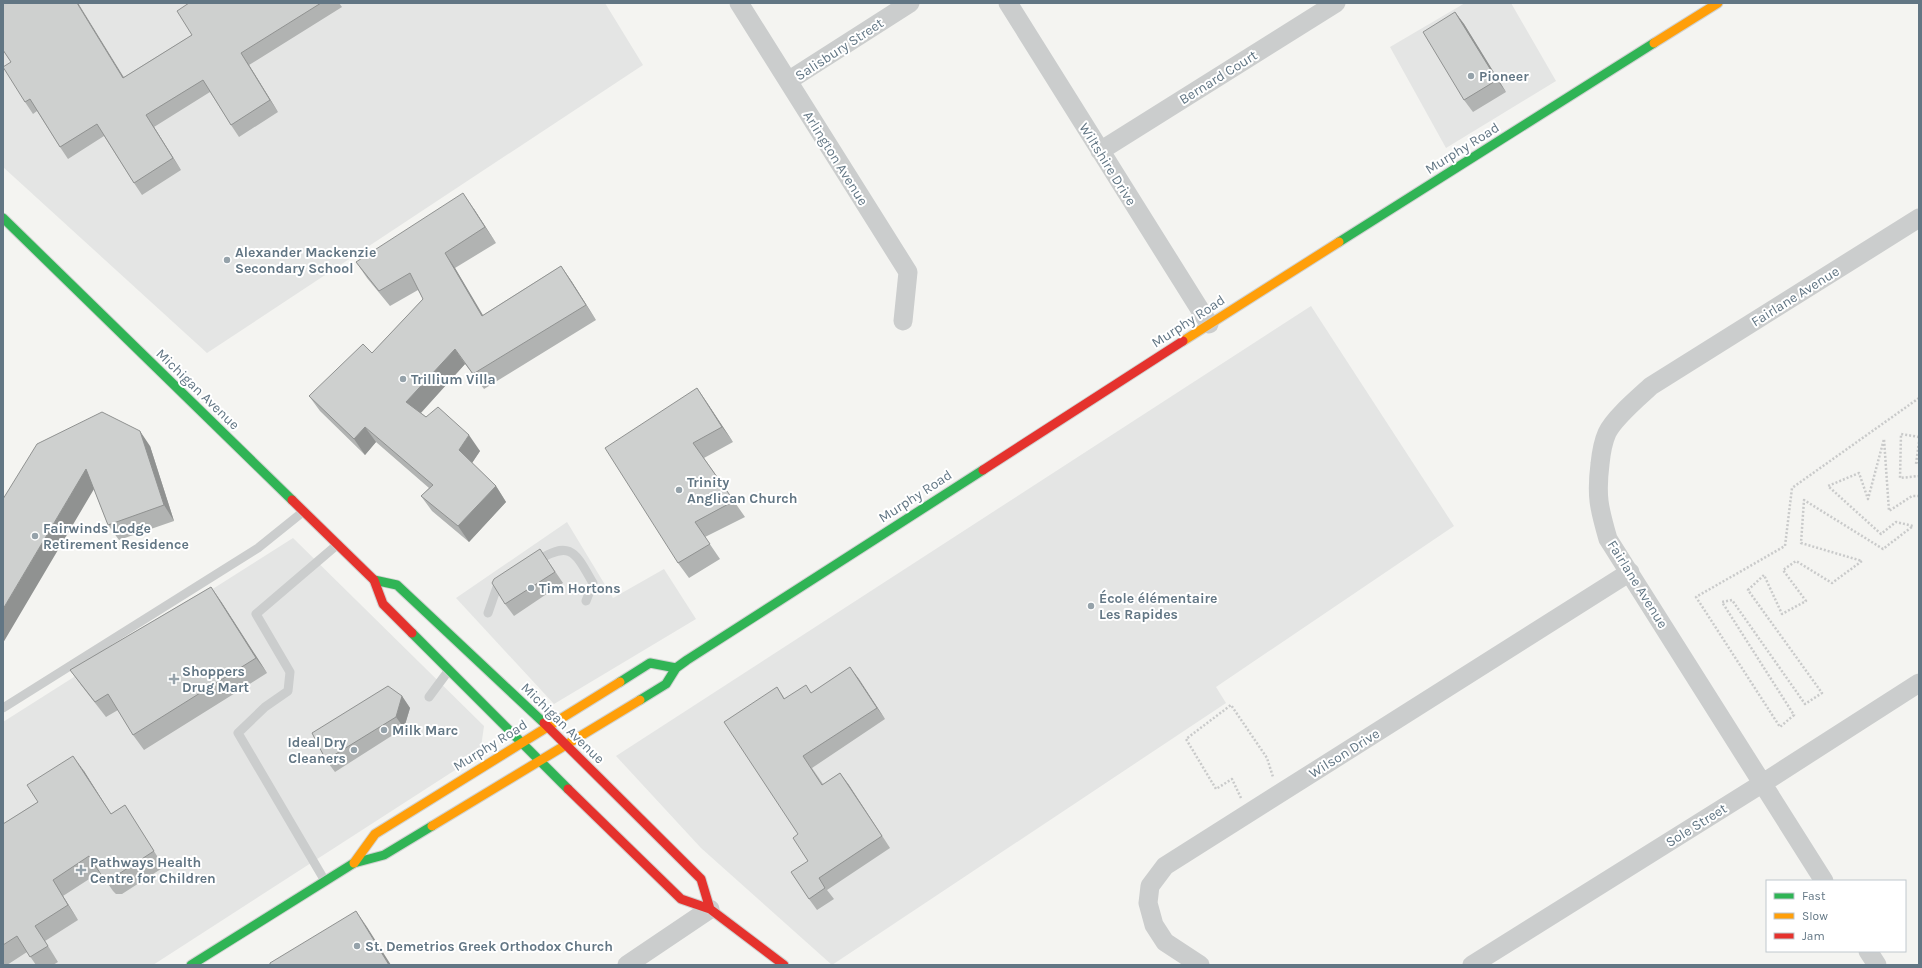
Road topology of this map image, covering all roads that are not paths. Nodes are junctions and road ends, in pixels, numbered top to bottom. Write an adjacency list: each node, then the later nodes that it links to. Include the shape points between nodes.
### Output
1 (739, 3): 6 (street, Arlington Avenue)
2 (910, 3): 6 (street, Salisbury Street)
3 (1008, 3): 7 (street, Wiltshire Drive)
4 (1336, 3): 7 (street, Bernard Court)
5 (1718, 3): 11 (street, Murphy Road)
6 (788, 81): 10 (street, Arlington Avenue, via 908,272)
7 (1100, 151): 11 (street, Wiltshire Drive)
8 (3, 218): 12 (street, Michigan Avenue)
9 (1919, 218): 15 (street, Fairlane Avenue, via 1652,386 1632,403 1607,433 1601,455 1597,490 1599,511 1608,539)
10 (903, 321)
11 (1209, 324): 20 (street, Murphy Road)
12 (304, 511): 13 (street, Michigan Avenue); 24 (lane, via 258,548)
13 (338, 544): 17 (street, Michigan Avenue); 32 (lane, via 256,614 290,672 288,691 265,707 238,733)
14 (530, 565): 18 (lane, via 550,552 561,549 577,556 593,583)
15 (1630, 572): 29 (street, Fairlane Avenue); 39 (street, Wilson Drive, via 1165,866 1150,886 1148,903 1154,925 1165,942)
16 (510, 578): 19 (lane, via 496,587)
17 (374, 580): 21 (street, Michigan Avenue, via 383,604); 25 (street, Michigan Avenue, via 396,585)
18 (586, 601)
19 (488, 613)
20 (676, 668): 25 (street, Murphy Road, via 650,663); 27 (street, Murphy Road, via 666,684)
21 (449, 670): 23 (lane); 26 (street, Michigan Avenue)
22 (1919, 683): 29 (street, Sole Street)
23 (429, 697)
24 (3, 708)
25 (547, 726): 26 (street, Murphy Road); 27 (street, Michigan Avenue)
26 (521, 743): 28 (street, Michigan Avenue); 30 (street, Murphy Road, via 375,834)
27 (567, 746): 28 (street, Murphy Road); 33 (street, Michigan Avenue, via 701,879)
28 (540, 762): 30 (street, Murphy Road, via 384,855); 33 (street, Michigan Avenue, via 681,898)
29 (1764, 783): 31 (street, Fairlane Avenue); 40 (street, Sole Street)
30 (354, 863): 32 (street, Murphy Road)
31 (1823, 880)
32 (325, 881): 35 (street, Murphy Road)
33 (710, 909): 37 (street); 38 (street, Michigan Avenue)
34 (1869, 952): 41 (street)
35 (207, 961): 36 (street, Murphy Road)
36 (191, 965)
37 (627, 965)
38 (784, 965)
39 (1200, 965)
40 (1472, 965)
41 (1877, 965)

